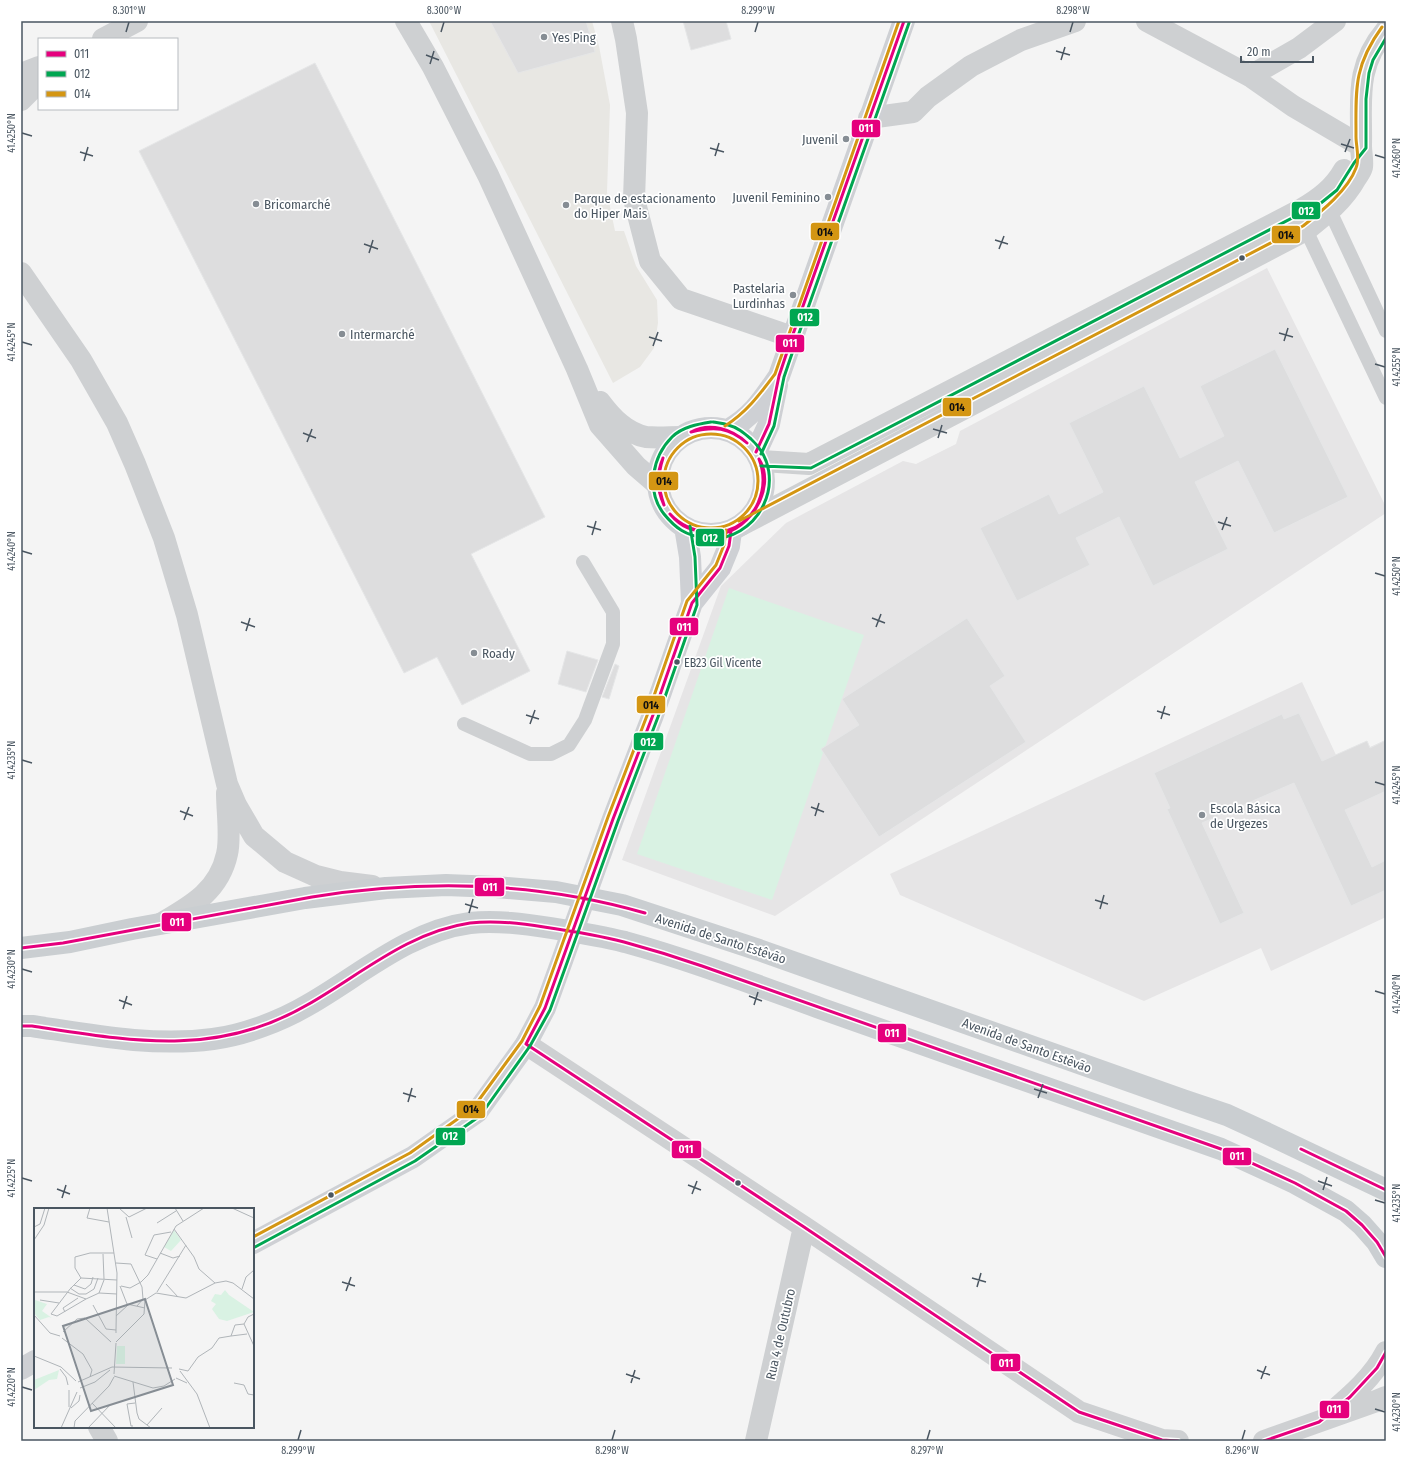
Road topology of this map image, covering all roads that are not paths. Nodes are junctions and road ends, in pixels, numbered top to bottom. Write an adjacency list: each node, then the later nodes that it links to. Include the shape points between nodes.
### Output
1 (137, 21): 9 (street)
2 (406, 21): 22 (street, via 434,67 488,175)
3 (622, 21): 21 (street, via 637,113 634,199 650,261 681,299)
4 (904, 21): 15 (main road)
5 (1075, 21): 15 (street, via 1021,40 971,66 912,112)
6 (1148, 21): 12 (street)
7 (1335, 21): 12 (street, via 1299,48)
8 (1386, 30): 16 (street, via 1378,39 1363,73 1360,88)
9 (105, 38)
10 (38, 67): 11 (street)
11 (21, 74)
12 (1250, 76): 16 (street, via 1293,106)
13 (38, 83): 14 (street)
14 (21, 100)
15 (869, 118): 21 (main road)
16 (1361, 146): 17 (street, via 1362,168 1345,195); 27 (street, via 1333,187 1318,199 809,464)
17 (1330, 211): 18 (street); 20 (lane)
18 (1306, 230): 24 (lane); 30 (street)
19 (21, 272): 34 (street, via 81,360 117,423 135,464 164,538 188,615)
20 (1386, 331)
21 (792, 337): 23 (main road)
22 (576, 369): 26 (street, via 611,417 626,429 646,436); 28 (street, via 600,425 636,466)
23 (779, 376): 25 (main road, via 756,409); 27 (main road, via 769,424)
24 (1386, 398)
25 (728, 430): 26 (main road, via 712,427 696,430); 27 (main road, via 744,439)
26 (681, 437): 28 (main road, via 667,450 659,466)
27 (758, 457): 30 (main road, via 764,479 762,497 754,512)
28 (658, 485): 29 (main road, via 662,502 671,517)
29 (685, 528): 30 (main road, via 715,534); 32 (main road, via 690,556)
30 (736, 528): 32 (main road, via 720,568)
31 (583, 562): 33 (lane, via 614,612 613,644 585,720 569,746 551,754 530,754)
32 (692, 603): 39 (main road, via 545,1008)
33 (464, 724)
34 (227, 784): 35 (street, via 254,836 285,862 322,878); 36 (street, via 228,854 219,876 207,893 188,908)
35 (386, 888): 36 (main road, Avenida de Santo Estêvão, via 305,898); 40 (main road, Avenida de Santo Estêvão, via 446,885 496,887 556,892 622,905 766,952 1226,1116)
36 (160, 924): 37 (main road, Avenida de Santo Estêvão, via 70,942)
37 (21, 948)
38 (21, 1026): 43 (main road, via 147,1041 214,1039 247,1031 306,1006 394,951 452,926 500,922 594,935 736,978 1221,1149 1295,1183 1346,1211 1377,1242)
39 (526, 1044): 41 (street); 42 (main road, via 477,1112 413,1157)
40 (1386, 1190)
41 (804, 1227): 51 (street, Rua 4 de Outubro); 52 (street, via 1079,1412 1162,1440)
42 (254, 1242)
43 (1386, 1257)
44 (1386, 1352): 48 (street, via 1377,1368 1365,1381)
45 (34, 1362): 46 (main road)
46 (21, 1369)
47 (1386, 1397): 48 (street)
48 (1319, 1422): 53 (street)
49 (100, 1428): 50 (street)
50 (107, 1441)
51 (756, 1441)
52 (1178, 1441)
53 (1264, 1441)

